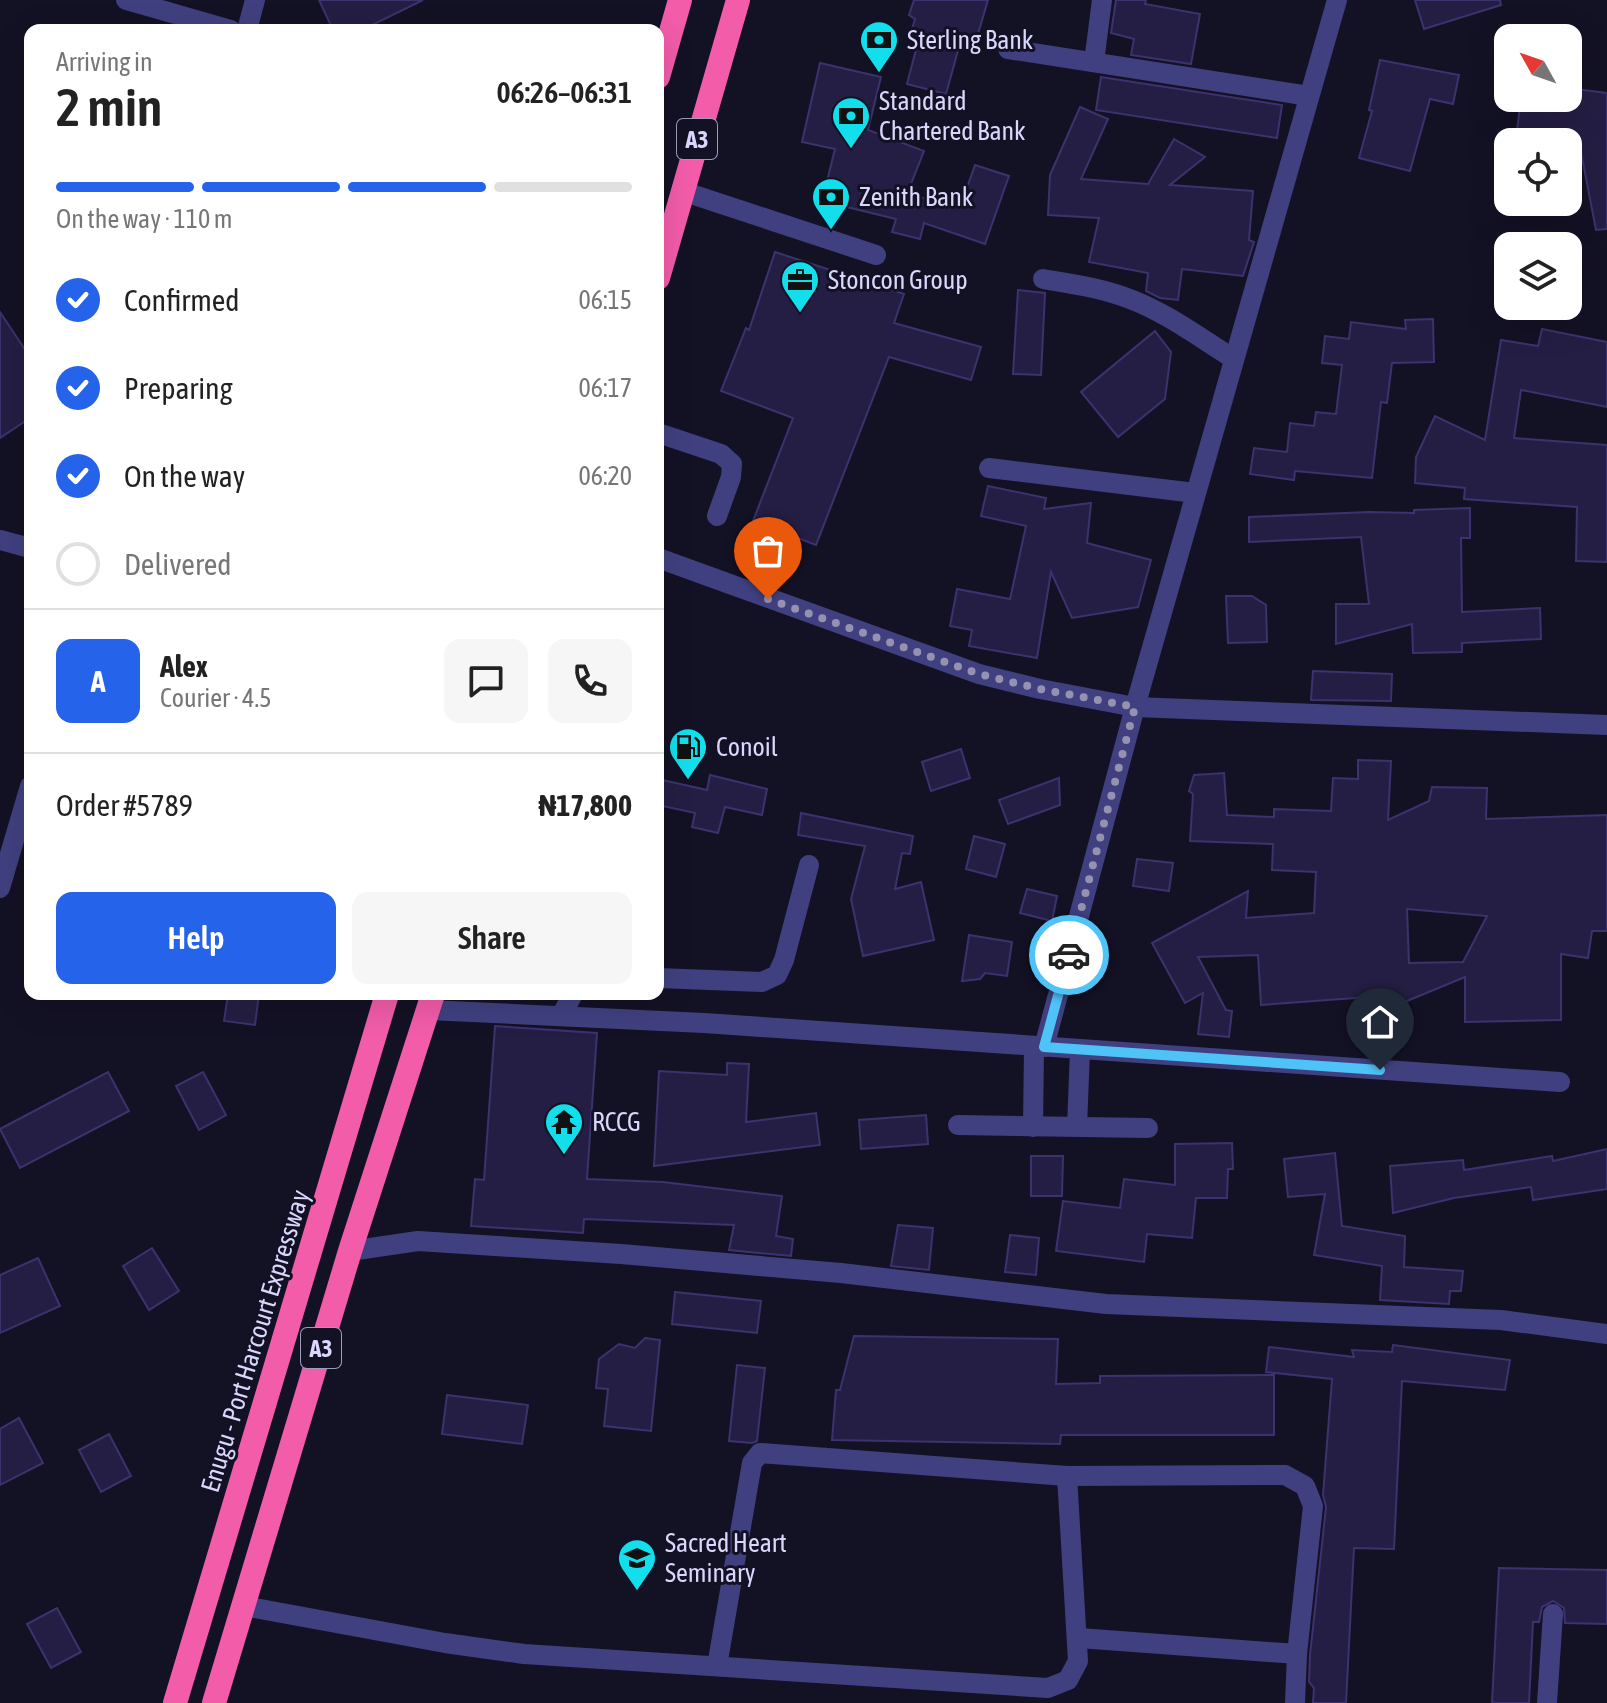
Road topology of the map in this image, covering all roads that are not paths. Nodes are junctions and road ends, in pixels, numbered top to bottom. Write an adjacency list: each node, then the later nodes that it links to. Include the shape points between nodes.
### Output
1 (126, 0): 7 (street)
2 (255, 0): 8 (street)
3 (680, 0): 10 (highway)
4 (738, 0): 13 (highway, A3)
5 (1102, 0): 11 (street)
6 (1337, 0): 12 (street)
7 (210, 24)
8 (249, 24)
9 (1008, 49): 11 (street)
10 (664, 56)
11 (1094, 62): 12 (street)
12 (1309, 96): 17 (street)
13 (682, 191): 14 (street); 15 (highway, A3)
14 (876, 255)
15 (664, 256)
16 (1043, 279): 17 (street, via 1131,299)
17 (1234, 359): 20 (street)
18 (664, 435): 21 (street, via 721,454 732,464)
19 (989, 468): 20 (street)
20 (1195, 493): 25 (street)
21 (717, 516)
22 (0, 540): 23 (street)
23 (24, 546)
24 (664, 560): 25 (street, via 979,674)
25 (1135, 707): 26 (street); 35 (street)
26 (1607, 725)
27 (24, 806): 29 (street)
28 (809, 865): 30 (street, via 777,975 762,982)
29 (0, 888)
30 (664, 978)
31 (385, 1000): 51 (highway, Enugu - Port Harcourt Expressway / A3)
32 (570, 1000): 34 (street)
33 (430, 1002): 34 (street); 42 (highway, A3)
34 (561, 1016): 35 (street)
35 (1039, 1047): 36 (street); 39 (street)
36 (1080, 1050): 37 (street); 40 (street)
37 (1560, 1082)
38 (958, 1125): 39 (street)
39 (1033, 1127): 40 (street)
40 (1077, 1127): 41 (street)
41 (1148, 1128)
42 (350, 1251): 43 (street, via 418,1241 621,1254 1106,1304 1501,1320); 45 (highway, A3)
43 (1607, 1334)
44 (1067, 1476): 47 (street); 48 (street, via 1285,1475 1305,1486 1313,1506); 49 (street, via 760,1453 752,1463)
45 (244, 1606): 49 (street, via 524,1654); 52 (highway, A3)
46 (1553, 1614): 54 (street)
47 (1079, 1638): 48 (street); 50 (street, via 1078,1661)
48 (1297, 1654): 53 (street)
49 (717, 1666): 50 (street)
50 (1054, 1695)
51 (175, 1703)
52 (214, 1703)
53 (1295, 1703)
54 (1547, 1703)

